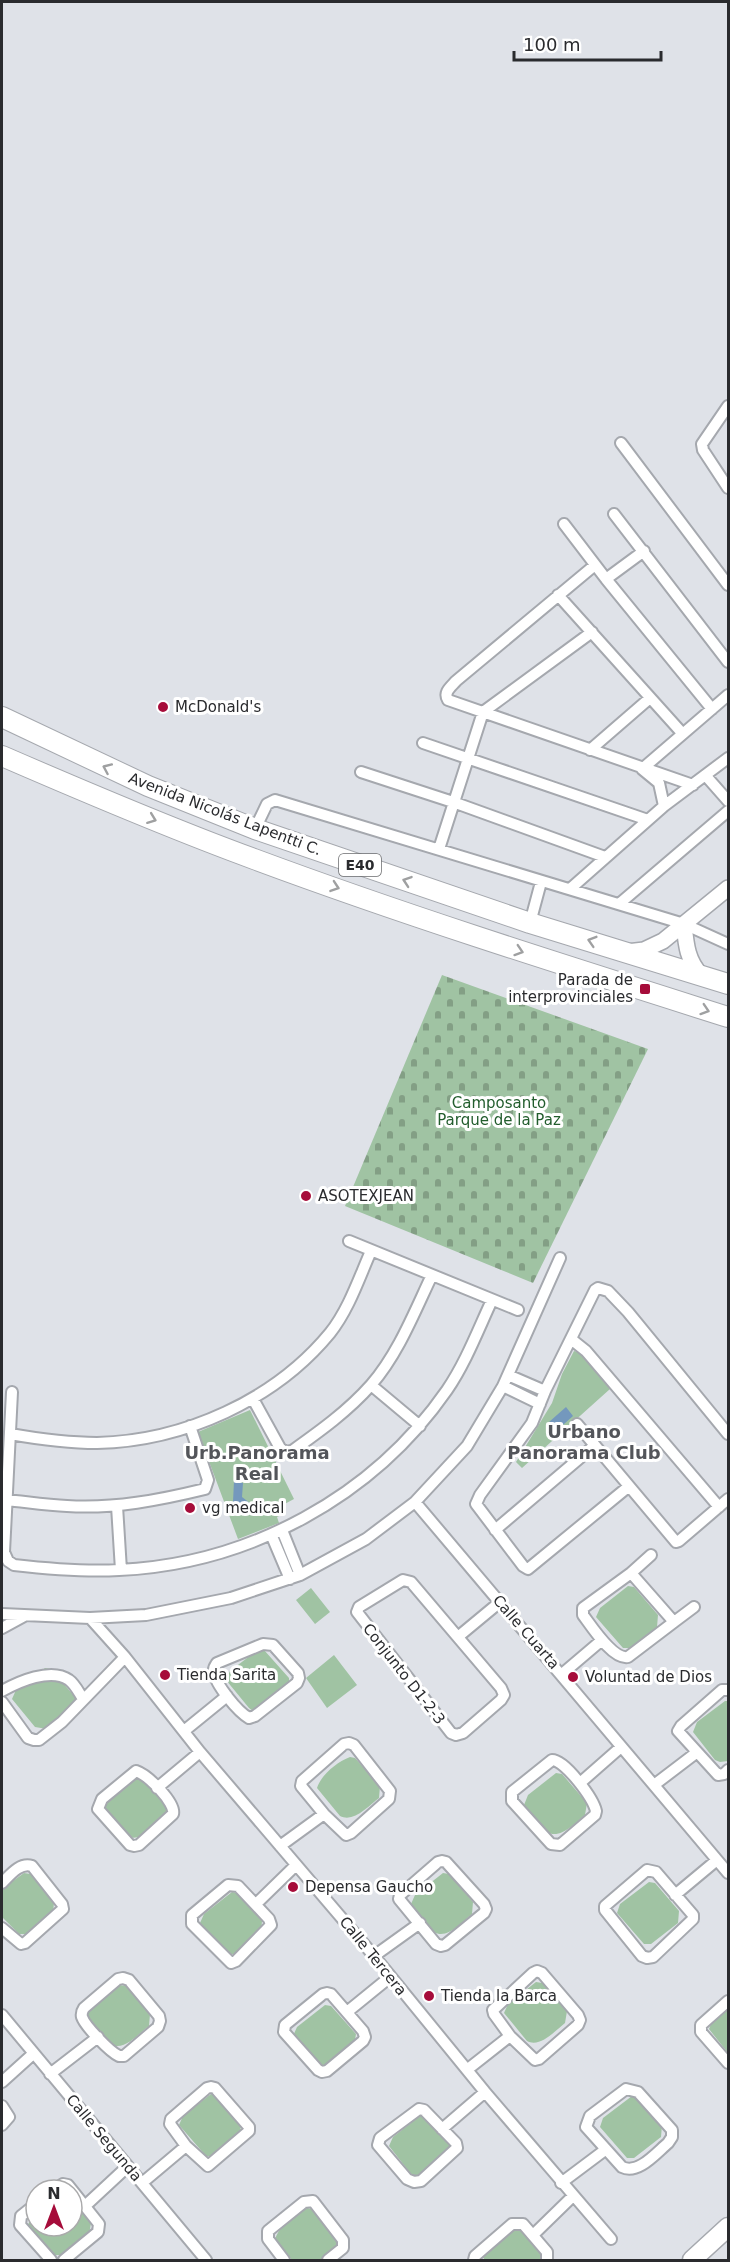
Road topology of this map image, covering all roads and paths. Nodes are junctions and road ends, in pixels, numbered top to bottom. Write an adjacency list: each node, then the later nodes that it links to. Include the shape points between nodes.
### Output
1 (729, 406): 3 (street, via 702,444)
2 (621, 443): 9 (street)
3 (729, 488)
4 (614, 514): 6 (street)
5 (564, 524): 7 (street)
6 (644, 551): 8 (street); 12 (street)
7 (595, 565): 8 (street); 10 (street)
8 (606, 579): 15 (street)
9 (729, 585)
10 (558, 596): 11 (street); 16 (street, via 446,692 448,700)
11 (592, 632): 14 (street); 16 (street)
12 (729, 662)
13 (729, 695): 15 (street)
14 (650, 698): 18 (street); 20 (street)
15 (712, 709): 18 (street)
16 (483, 712): 20 (street); 23 (street)
17 (2, 717): 33 (highway, Avenida Nicolás Lapentti C. / E40, one-way to 17, via 148,786)
18 (682, 733): 24 (street)
19 (423, 743): 23 (street)
20 (590, 750): 24 (street)
21 (2, 756): 46 (highway, Avenida Nicolás Lapentti C. / E40, one-way to 46, via 254,859 518,950)
22 (729, 758): 26 (street)
23 (468, 760): 29 (street); 32 (street)
24 (642, 769): 27 (street); 30 (street, via 659,783)
25 (360, 772): 29 (street)
26 (706, 776): 27 (street); 28 (street)
27 (693, 785): 30 (street)
28 (729, 801)
29 (453, 802): 34 (street); 35 (street)
30 (664, 806): 32 (street)
31 (729, 811): 39 (street)
32 (648, 820): 35 (street)
33 (255, 830): 34 (street, via 267,804 274,800); 40 (highway, Avenida Nicolás Lapentti C. / E40, one-way to 33)
34 (439, 849): 36 (street)
35 (605, 857): 38 (street)
36 (541, 882): 38 (street); 40 (street)
37 (729, 888): 41 (street)
38 (570, 889): 39 (street)
39 (620, 904): 41 (street)
40 (530, 922): 43 (highway, Avenida Nicolás Lapentti C. / E40, one-way to 40)
41 (684, 924): 42 (street); 43 (street, via 663,941 644,950); 44 (street, via 692,965)
42 (729, 944)
43 (627, 952): 44 (highway, Avenida Nicolás Lapentti C. / E40)
44 (701, 975): 45 (highway, Avenida Nicolás Lapentti C. / E40)
45 (729, 984)
46 (729, 1017)
47 (349, 1241): 48 (street)
48 (371, 1251): 50 (street); 59 (street, via 347,1306 331,1331 298,1367)
49 (560, 1258): 54 (street)
50 (432, 1275): 51 (street); 55 (street, via 399,1345)
51 (492, 1300): 52 (street); 63 (street, via 467,1356)
52 (518, 1310)
53 (571, 1339): 57 (street); 65 (street, via 595,1290 608,1291); 72 (street, via 586,1351)
54 (508, 1375): 56 (street); 57 (street)
55 (371, 1385): 59 (street, via 335,1420 285,1452); 63 (street)
56 (503, 1386): 60 (street); 70 (street, via 467,1446)
57 (545, 1391): 60 (street)
58 (12, 1392): 64 (street)
59 (253, 1398): 62 (street)
60 (540, 1404): 74 (street, via 532,1423 477,1501 476,1506)
61 (577, 1424): 66 (street)
62 (190, 1426): 64 (street, via 98,1443 57,1442); 71 (street, via 208,1480 205,1489)
63 (420, 1426): 73 (street, via 346,1493)
64 (10, 1434): 69 (street)
65 (729, 1434)
66 (594, 1446): 67 (street); 74 (street)
67 (628, 1487): 72 (street, via 676,1542); 74 (street, via 531,1568 525,1568)
68 (729, 1499): 72 (street)
69 (7, 1500): 71 (street, via 68,1507); 77 (street, via 4,1552 14,1565 55,1570)
70 (415, 1502): 79 (street, via 366,1539); 80 (street, Calle Cuarta)
71 (117, 1506): 77 (street)
72 (719, 1507)
73 (282, 1530): 75 (street); 79 (street)
74 (495, 1530)
75 (272, 1534): 77 (street, via 180,1562); 79 (street)
76 (651, 1555): 78 (street)
77 (121, 1570)
78 (631, 1573): 85 (street); 88 (street, via 583,1608 583,1615)
79 (295, 1577): 84 (street, via 231,1599 146,1615)
80 (500, 1602): 87 (street); 90 (street, Calle Cuarta)
81 (694, 1607): 85 (street)
82 (2, 1614): 83 (street)
83 (24, 1616): 84 (street); 86 (street)
84 (90, 1618): 89 (street, Calle Tercera)
85 (674, 1622): 88 (street, via 628,1657 619,1656)
86 (2, 1628)
87 (459, 1636): 87 (street, Conjunto D1-2-3, via 407,1580 359,1607 357,1612 456,1735 504,1695)
88 (602, 1640): 90 (street)
89 (125, 1657): 94 (street); 96 (street, Calle Tercera)
90 (562, 1674): 97 (street, Calle Cuarta)
91 (729, 1690): 99 (street, via 722,1690 678,1731)
92 (2, 1691): 94 (street, via 26,1680 60,1676 71,1680)
93 (227, 1696): 93 (street, via 249,1718 297,1683 298,1673 273,1645 263,1644 214,1668); 96 (street)
94 (83, 1699): 95 (street, via 39,1740 28,1738)
95 (2, 1702)
96 (184, 1731): 98 (street, Calle Tercera)
97 (621, 1747): 101 (street); 102 (street, Calle Cuarta)
98 (200, 1752): 103 (street); 105 (street, Calle Tercera)
99 (696, 1753): 100 (street, via 718,1774); 102 (street)
100 (729, 1770)
101 (580, 1783): 101 (street, via 561,1762 552,1760 512,1792 512,1801 551,1844 560,1845 595,1815 596,1810)
102 (654, 1785): 106 (street, Calle Cuarta)
103 (157, 1788): 103 (street, via 136,1772 98,1804 98,1809 130,1845 139,1845 173,1814 173,1806)
104 (324, 1814): 104 (street, via 346,1835 388,1799 390,1791 354,1745 344,1744 302,1781 301,1786); 105 (street)
105 (280, 1846): 107 (street, Calle Tercera)
106 (717, 1860): 108 (street, Calle Cuarta); 110 (street)
107 (296, 1865): 111 (street); 114 (street, Calle Tercera)
108 (729, 1873)
109 (2, 1883): 113 (street, via 22,1865 32,1866 63,1909 21,1944)
110 (675, 1895): 110 (street, via 656,1872 647,1870 605,1910 642,1956 653,1957 693,1919)
111 (256, 1904): 111 (street, via 238,1886 228,1885 192,1915 192,1924 231,1963 271,1925)
112 (420, 1923): 112 (street, via 441,1946 486,1909 446,1862 438,1862 400,1895); 114 (street)
113 (2, 1928)
114 (374, 1956): 115 (street, Calle Tercera)
115 (390, 1977): 117 (street); 123 (street, Calle Tercera)
116 (729, 2001): 122 (street, via 701,2025 701,2032)
117 (347, 2012): 117 (street, via 331,1994 323,1994 285,2025 284,2032 318,2070 327,2071 365,2037)
118 (2, 2015): 121 (street, Calle Segunda)
119 (510, 2036): 119 (street, via 535,2060 580,2020 537,1971 493,2010); 123 (street)
120 (98, 2037): 120 (street, via 115,2054 124,2056 158,2027 159,2016 129,1980 118,1979 84,2008 82,2017); 124 (street)
121 (33, 2054): 124 (street, Calle Segunda); 125 (street)
122 (729, 2063)
123 (468, 2069): 126 (street, Calle Tercera)
124 (50, 2074): 132 (street, Calle Segunda)
125 (2, 2082)
126 (485, 2092): 129 (street); 133 (street, Calle Tercera)
127 (2, 2106): 128 (street, via 9,2117)
128 (2, 2125)
129 (442, 2129): 129 (street, via 424,2110 416,2110 380,2138 378,2145 407,2180 421,2181 457,2148)
130 (186, 2146): 130 (street, via 208,2166 248,2134 249,2127 215,2088 207,2088 171,2119 171,2128); 134 (street)
131 (605, 2150): 131 (street, via 622,2167 635,2169 668,2143 672,2130 639,2092 626,2089 586,2121 586,2127); 133 (street)
132 (127, 2167): 134 (street, Calle Segunda); 136 (street)
133 (561, 2182): 135 (street, Calle Tercera)
134 (142, 2183): 145 (street, Calle Segunda)
135 (573, 2196): 140 (street); 142 (street, Calle Tercera)
136 (85, 2206): 144 (street, via 100,2228)
137 (24, 2214): 139 (street, via 20,2224)
138 (729, 2227): 150 (main road)
139 (24, 2229)
140 (533, 2235): 148 (street, via 523,2224 512,2224); 149 (street, via 547,2252)
141 (32, 2238): 143 (street)
142 (611, 2238)
143 (51, 2260)
144 (64, 2260)
145 (206, 2260)
146 (282, 2260): 147 (street, via 268,2239 268,2231 309,2200 344,2240 343,2248)
147 (328, 2260)
148 (474, 2260)
149 (547, 2260)
150 (692, 2260)

